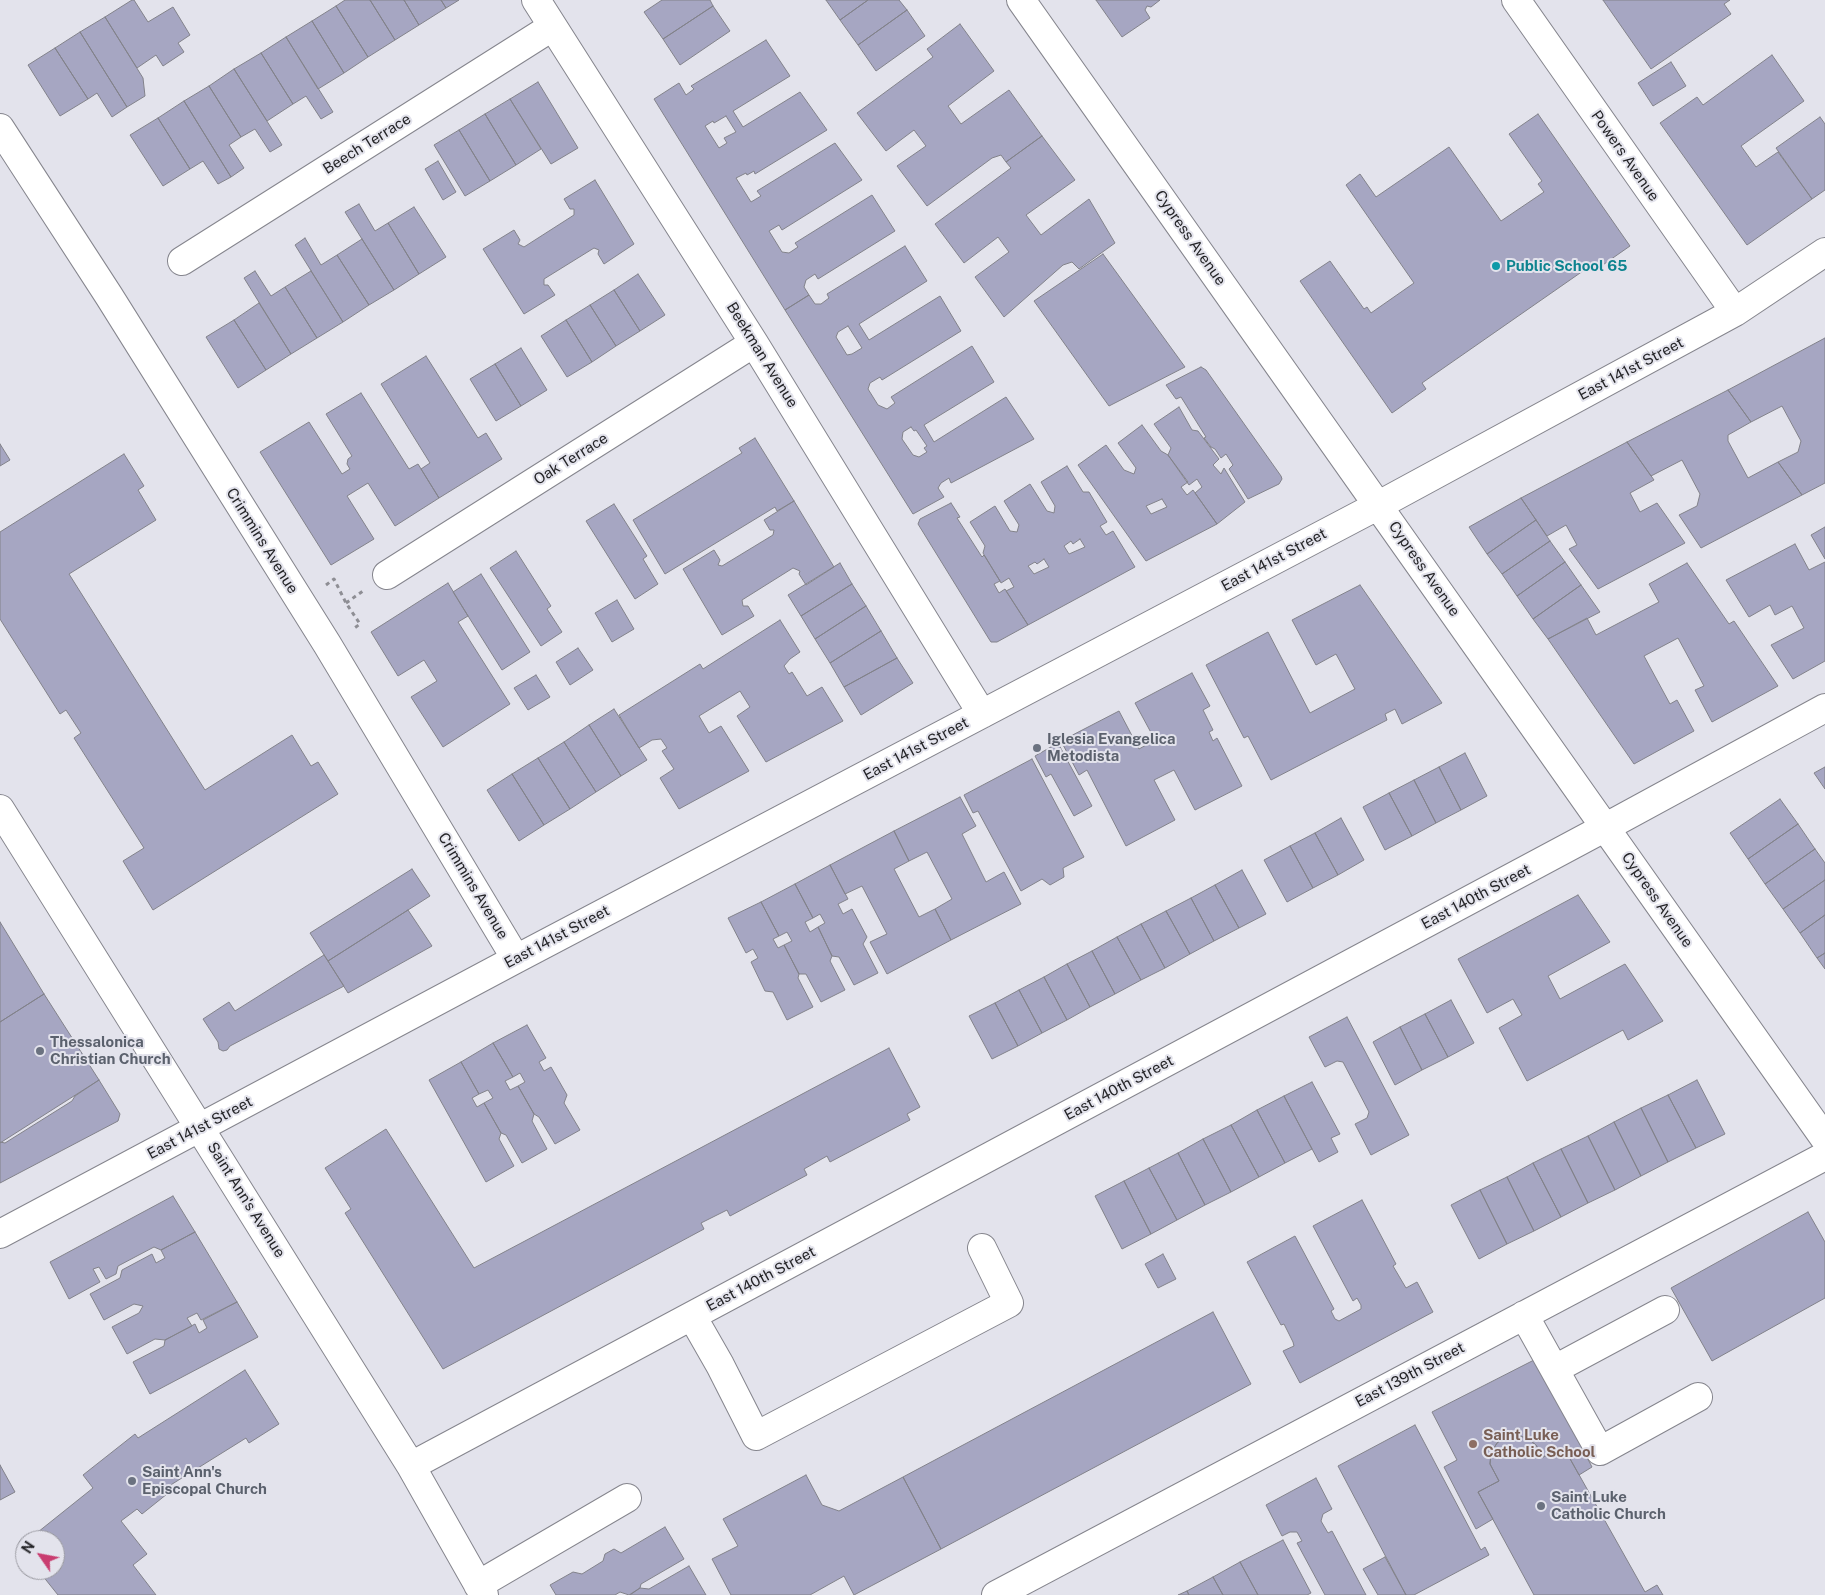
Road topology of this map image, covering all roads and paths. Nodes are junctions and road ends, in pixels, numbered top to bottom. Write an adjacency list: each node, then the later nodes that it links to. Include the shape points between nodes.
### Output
1 (536, 0): 4 (street, Beekman Avenue)
2 (1021, 0): 10 (street, Cypress Avenue)
3 (1516, 0): 8 (street, Powers Avenue)
4 (552, 27): 7 (street, Beech Terrace); 9 (street, Beekman Avenue)
5 (0, 128): 19 (street, Crimmins Avenue, via 327,644)
6 (1825, 252): 8 (street, East 141st Street)
7 (182, 261)
8 (1735, 312): 10 (street, East 141st Street)
9 (754, 343): 12 (street, Oak Terrace); 16 (street, Beekman Avenue)
10 (1379, 505): 16 (street, East 141st Street); 18 (street, Cypress Avenue)
11 (334, 579): 13 (path)
12 (376, 582): 13 (path)
13 (346, 603): 14 (path)
14 (360, 624)
15 (1825, 708): 18 (street, East 140th Street)
16 (982, 714): 19 (street, East 141st Street)
17 (0, 809): 20 (street, Saint Ann's Avenue)
18 (1606, 827): 21 (street, Cypress Avenue); 27 (street, East 140th Street)
19 (516, 959): 20 (street, East 141st Street)
20 (201, 1128): 23 (street, East 141st Street); 30 (street, Saint Ann's Avenue)
21 (1825, 1139)
22 (1825, 1156): 26 (street, East 139th Street)
23 (0, 1234)
24 (982, 1248): 27 (street, via 1008,1303 756,1436)
25 (1665, 1310): 28 (street)
26 (1524, 1315): 28 (street); 33 (street, East 139th Street)
27 (692, 1316): 30 (street, East 140th Street)
28 (1555, 1369): 29 (street, via 1600,1451)
29 (1698, 1397)
30 (411, 1466): 32 (street, Saint Ann's Avenue)
31 (628, 1498): 32 (street)
32 (481, 1590)
33 (996, 1595)

